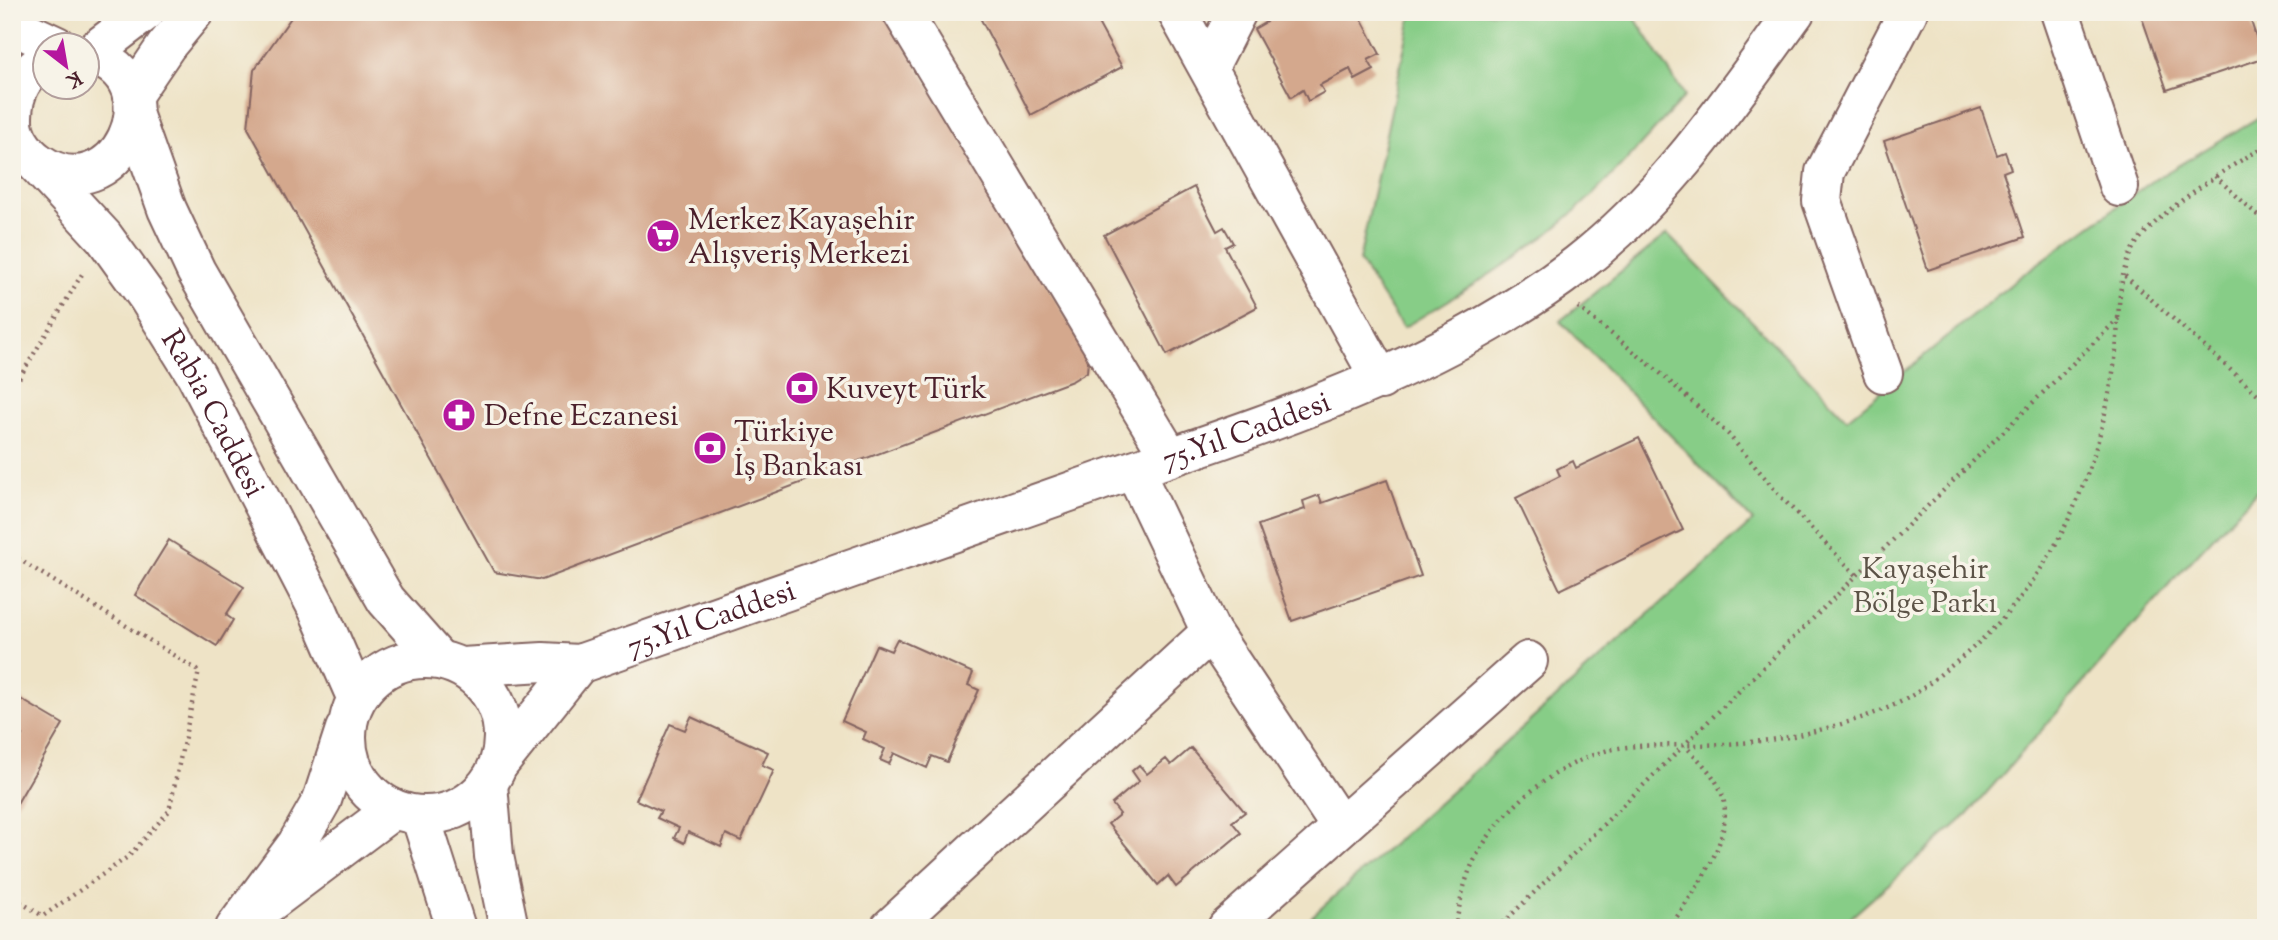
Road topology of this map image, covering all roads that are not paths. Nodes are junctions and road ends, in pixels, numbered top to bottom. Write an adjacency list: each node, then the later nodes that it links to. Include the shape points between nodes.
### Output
1 (145, 12): 11 (street)
2 (194, 12): 15 (street, via 166,46)
3 (902, 12): 20 (street)
4 (1177, 12): 13 (street)
5 (1237, 12): 13 (street)
6 (1795, 12): 19 (street, 75.Yıl Caddesi, via 1689,155 1623,226 1550,284)
7 (1908, 12): 18 (street, via 1825,172 1822,201)
8 (2060, 12): 17 (street)
9 (12, 25): 10 (street)
10 (32, 33)
11 (102, 37)
12 (102, 60): 15 (street, Rabia Caddesi, via 123,77)
13 (1209, 67): 19 (street)
14 (32, 69): 16 (street, via 13,101 12,121)
15 (133, 106): 16 (street, via 130,135 120,152 95,169 66,174 47,168); 24 (street, Rabia Caddesi, via 167,209 196,271 386,600)
16 (20, 144): 26 (street, Rabia Caddesi, via 104,237 196,375 318,610)
17 (2119, 187)
18 (1883, 373)
19 (1381, 380): 20 (street, 75.Yıl Caddesi)
20 (1170, 457): 21 (street, 75.Yıl Caddesi)
21 (1134, 470): 22 (street); 25 (street, 75.Yıl Caddesi)
22 (1211, 632): 29 (street); 33 (street)
23 (1528, 661): 29 (street)
24 (450, 663): 25 (street); 26 (street, via 400,662 382,671); 27 (street, Rabia Caddesi, via 479,679 502,718 504,741)
25 (579, 664): 27 (street)
26 (352, 709): 28 (street, Rabia Caddesi, via 347,748 355,774 372,795); 30 (street, via 321,800 297,844)
27 (494, 774): 28 (street, via 474,798 458,808); 32 (street, Rabia Caddesi, via 494,856)
28 (407, 812): 30 (street); 31 (street)
29 (1340, 826): 34 (street)
30 (236, 928)
31 (456, 928)
32 (509, 928)
33 (890, 928)
34 (1227, 928)

